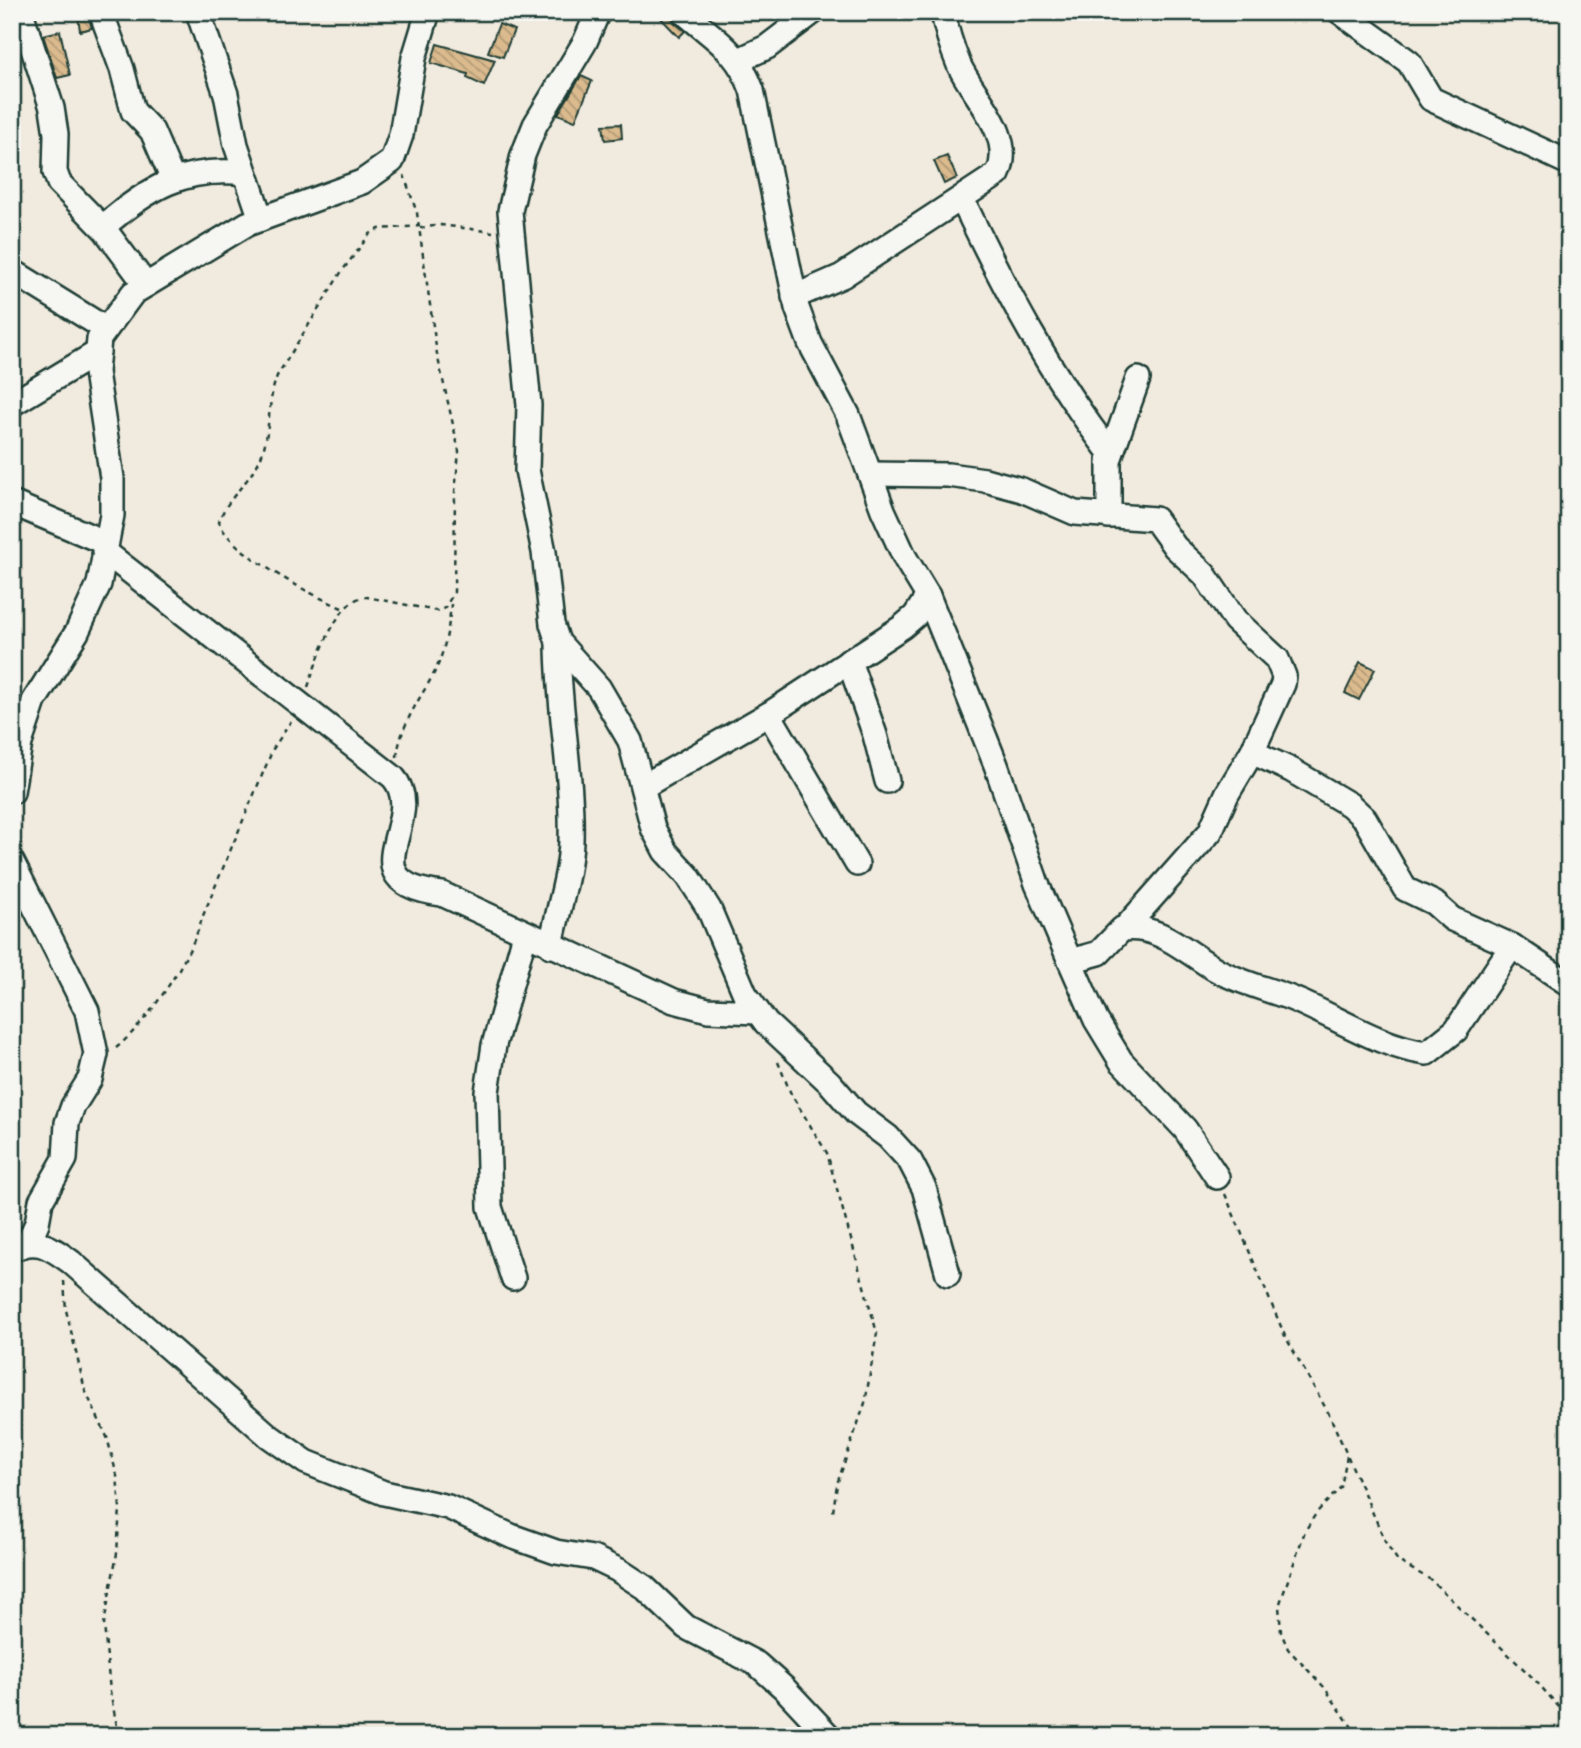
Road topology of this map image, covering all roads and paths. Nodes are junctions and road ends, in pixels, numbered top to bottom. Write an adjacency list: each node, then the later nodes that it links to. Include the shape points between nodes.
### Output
1 (21, 12): 17 (street, via 52,108 59,183)
2 (101, 12): 14 (street, via 132,111 152,131)
3 (198, 12): 13 (street, via 226,94)
4 (428, 12): 11 (street)
5 (598, 12): 19 (street, via 523,155 510,211)
6 (684, 12): 10 (street)
7 (813, 12): 10 (street, via 767,47)
8 (943, 12): 15 (street, via 960,67 988,108 1002,155 998,174)
9 (1340, 12): 12 (street, via 1409,62 1431,99)
10 (739, 61): 22 (street, via 752,90)
11 (394, 157): 16 (street, via 362,182); 18 (path)
12 (1569, 163)
13 (245, 173): 14 (street, via 190,173); 16 (street)
14 (173, 180): 17 (street, via 126,207)
15 (962, 199): 22 (street, via 842,275); 27 (street, via 1017,308)
16 (261, 219): 21 (street)
17 (103, 227): 21 (street)
18 (420, 227): 19 (path, via 450,226); 33 (path, via 442,378 459,451); 34 (path, via 379,229 370,234 342,271 277,376 261,457 220,517 222,530 262,564)
19 (512, 236): 35 (street, via 529,405 527,470)
20 (12, 271): 23 (street)
21 (146, 285): 23 (street, via 133,293)
22 (794, 297): 28 (street, via 810,343 848,415)
23 (106, 329): 24 (street)
24 (98, 352): 26 (street); 31 (street, via 96,372 112,478 112,515)
25 (1138, 379): 27 (street)
26 (12, 404)
27 (1111, 454): 30 (street)
28 (871, 474): 30 (street, via 985,480 1075,513); 32 (street, via 905,558)
29 (12, 503): 31 (street)
30 (1110, 516): 39 (street, via 1155,519 1175,547 1204,574 1236,620 1277,659 1283,669 1283,684)
31 (105, 547): 37 (street); 43 (street, via 99,584 77,632 34,701 20,743)
32 (928, 596): 36 (street, via 902,628); 50 (street)
33 (451, 601): 34 (path, via 437,611 358,597); 40 (path, via 448,631 433,675 399,739)
34 (343, 608): 37 (path)
35 (558, 642): 42 (street, via 599,688 630,741); 48 (street, via 571,845)
36 (849, 662): 38 (street); 41 (street)
37 (301, 706): 40 (street); 53 (path, via 273,749 195,943 138,1027)
38 (769, 714): 42 (street); 45 (street)
39 (1252, 752): 46 (street, via 1210,831); 49 (street, via 1291,770 1365,819 1405,889 1434,902 1452,919)
40 (397, 781): 47 (street, via 403,801 394,845 397,878 416,891 442,894)
41 (887, 781)
42 (644, 786): 52 (street, via 653,828 709,909 729,961)
43 (12, 792)
44 (12, 862): 53 (street, via 87,1011)
45 (857, 864)
46 (1125, 928): 49 (street, via 1149,930 1231,977 1378,1039 1427,1053 1456,1030); 50 (street, via 1115,932 1099,953)
47 (525, 934): 48 (street); 58 (street, via 494,1045 487,1092 490,1207)
48 (551, 946): 52 (street, via 674,1000)
49 (1512, 946): 51 (street)
50 (1070, 961): 54 (street, via 1121,1061 1185,1129)
51 (1569, 984)
52 (765, 1020): 57 (street, via 910,1161 924,1188); 60 (path, via 791,1094 827,1153 877,1334 865,1403 837,1484)
53 (95, 1063): 55 (street, via 73,1106 65,1159 41,1202 37,1223)
54 (1217, 1177): 59 (path, via 1285,1336)
55 (20, 1247): 56 (street, via 37,1242)
56 (67, 1259): 62 (path, via 66,1310 85,1390 107,1437 118,1487 117,1553 104,1624); 63 (street, via 269,1436 306,1462 384,1493 448,1507 511,1536 556,1552 593,1558 618,1570 686,1627 757,1664)
57 (947, 1274)
58 (513, 1278)
59 (1347, 1455): 61 (path, via 1398,1561 1431,1580); 64 (path, via 1341,1487 1305,1531 1279,1606 1280,1632 1287,1649 1324,1687)
60 (833, 1512)
61 (1569, 1718)
62 (119, 1736)
63 (829, 1736)
64 (1358, 1736)

